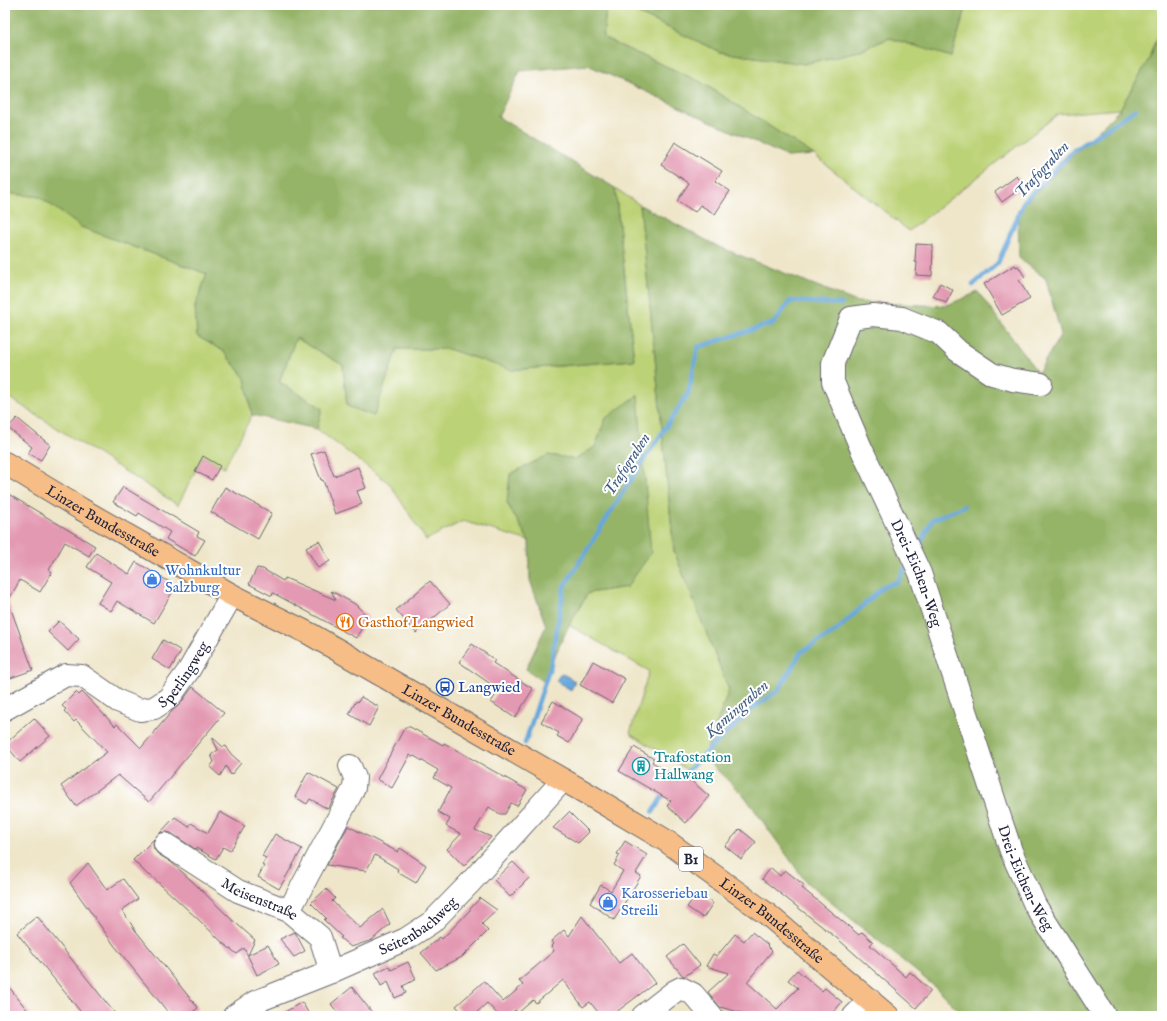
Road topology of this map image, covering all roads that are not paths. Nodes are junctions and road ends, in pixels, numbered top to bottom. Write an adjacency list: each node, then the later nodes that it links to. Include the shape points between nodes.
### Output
1 (1041, 384): 16 (street, Drei-Eichen-Weg, via 992,374 958,351 939,333 902,318 873,315 851,318 833,363 836,389 920,573 1011,851 1036,904)
2 (5, 463): 3 (main road, Linzer Bundesstraße / B1)
3 (232, 595): 4 (street, Sperlingweg, via 189,670 169,698 154,708 140,710 118,701 82,676 66,675); 6 (main road, Linzer Bundesstraße / B1, via 310,634)
4 (5, 709)
5 (350, 766): 8 (street, via 355,778 354,788)
6 (563, 780): 9 (street, Seitenbachweg, via 470,884 432,922 406,939); 10 (main road, Linzer Bundesstraße / B1, via 665,840 767,914)
7 (165, 844): 8 (street, Meisenstraße, via 238,891)
8 (289, 911): 9 (street, Meisenstraße, via 320,937)
9 (331, 972): 11 (street, Seitenbachweg, via 254,1002)
10 (870, 1000): 14 (street); 15 (main road, Linzer Bundesstraße / B1)
11 (234, 1016)
12 (643, 1016): 13 (street, via 681,988 693,994)
13 (712, 1016)
14 (854, 1016)
15 (888, 1016)
16 (1105, 1016)

